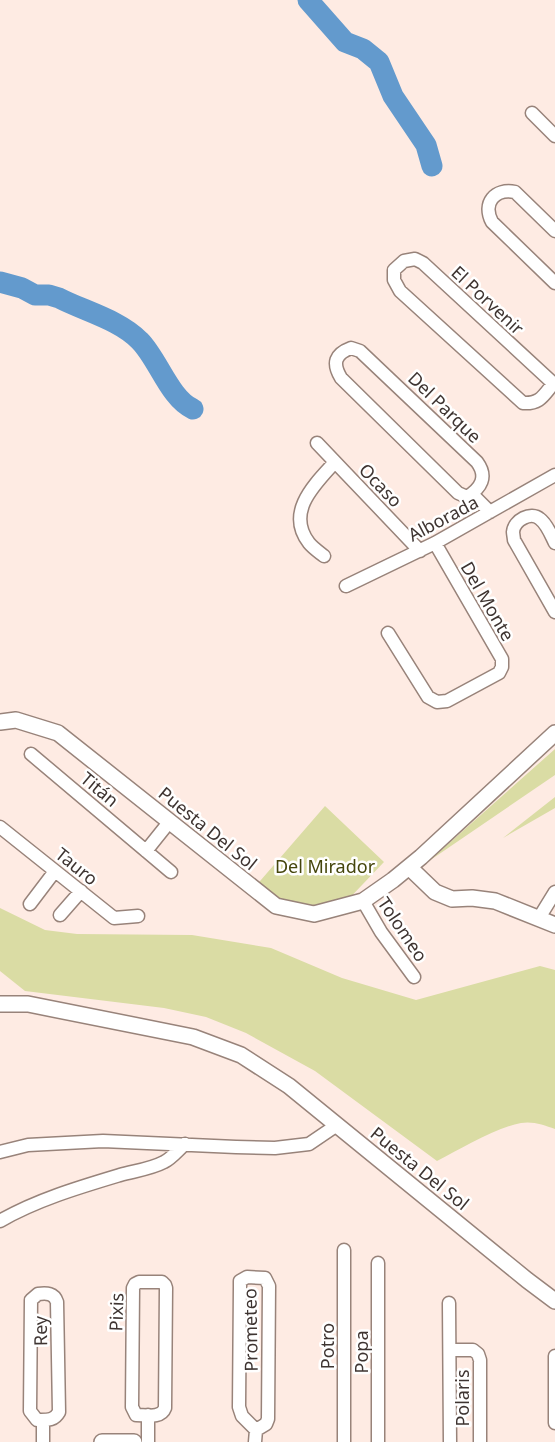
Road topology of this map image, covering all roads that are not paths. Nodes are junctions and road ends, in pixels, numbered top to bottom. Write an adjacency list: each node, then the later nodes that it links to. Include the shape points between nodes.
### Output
1 (532, 113): 2 (street)
2 (555, 136)
3 (555, 232): 4 (street, via 515,192 501,192 487,207 492,222)
4 (555, 283)
5 (554, 385): 5 (street, El Porvenir, via 422,263 415,259 404,261 394,270 394,280 400,291 524,404 540,400)
6 (317, 443): 7 (street, Ocaso)
7 (335, 462): 15 (street, Ocaso); 16 (street, via 309,491 299,525 309,543)
8 (555, 475): 10 (street, Alborada)
9 (472, 494): 9 (street, Del Parque, via 467,497 458,493 340,378 335,369 336,359 343,351 351,348 360,351 477,462 484,476 482,484); 11 (street)
10 (511, 500): 11 (street, Alborada); 12 (street)
11 (490, 512): 13 (street, Alborada)
12 (521, 520): 14 (street, via 539,517); 18 (street, via 512,532 514,540)
13 (435, 543): 15 (street, Alborada); 19 (street, Del Monte, via 502,659 499,673 447,701 436,702 428,696)
14 (555, 543)
15 (420, 551): 17 (street, Alborada)
16 (324, 556)
17 (346, 586)
18 (555, 612)
19 (388, 633)
20 (0, 722): 23 (street, Puesta Del Sol, via 16,720 58,733)
21 (555, 733): 26 (street, Puesta Del Sol)
22 (31, 754): 25 (street, Titán)
23 (170, 821): 25 (street); 31 (street, Puesta Del Sol, via 276,906 314,914)
24 (0, 827): 27 (street, Tauro)
25 (146, 851): 28 (street, Titán)
26 (409, 867): 31 (street, Puesta Del Sol); 35 (street, via 435,892 452,899 495,901)
27 (55, 871): 29 (street, Tauro); 32 (street)
28 (171, 872)
29 (80, 891): 33 (street); 34 (street, Tauro, via 114,918)
30 (555, 892): 35 (street)
31 (363, 901): 37 (street, Tolomeo)
32 (30, 904)
33 (60, 915)
34 (138, 916)
35 (539, 918): 36 (street)
36 (555, 924)
37 (414, 977)
38 (0, 1004): 39 (street, Puesta Del Sol, via 28,1004 193,1037 241,1055 289,1086)
39 (337, 1125): 40 (street, via 309,1144 275,1148); 45 (street, Puesta Del Sol)
40 (185, 1144): 41 (street, via 103,1140 28,1146); 42 (street, via 166,1161 153,1167 56,1196)
41 (0, 1152)
42 (0, 1221)
43 (344, 1250): 58 (street, Potro)
44 (378, 1263): 59 (street, Popa)
45 (555, 1301)
46 (449, 1303): 47 (street, Polaris)
47 (450, 1350): 60 (street, Polaris); 61 (street, Polaris, via 472,1350 480,1360)
48 (555, 1356): 51 (street)
49 (148, 1415): 49 (street, Pixis, via 160,1415 165,1408 166,1288 162,1282 139,1282 133,1288 132,1407 136,1415); 57 (street)
50 (43, 1420): 50 (street, Rey, via 56,1417 59,1412 57,1302 51,1294 38,1294 31,1300 30,1411 37,1420); 53 (street)
51 (555, 1423)
52 (256, 1436): 52 (street, Prometeo, via 240,1412 240,1281 247,1277 261,1277 268,1281 269,1286 268,1419)
53 (43, 1442)
54 (102, 1442): 55 (street)
55 (128, 1442): 56 (street)
56 (134, 1442)
57 (148, 1442)
58 (344, 1442)
59 (378, 1442)
60 (450, 1442)
61 (480, 1442)

